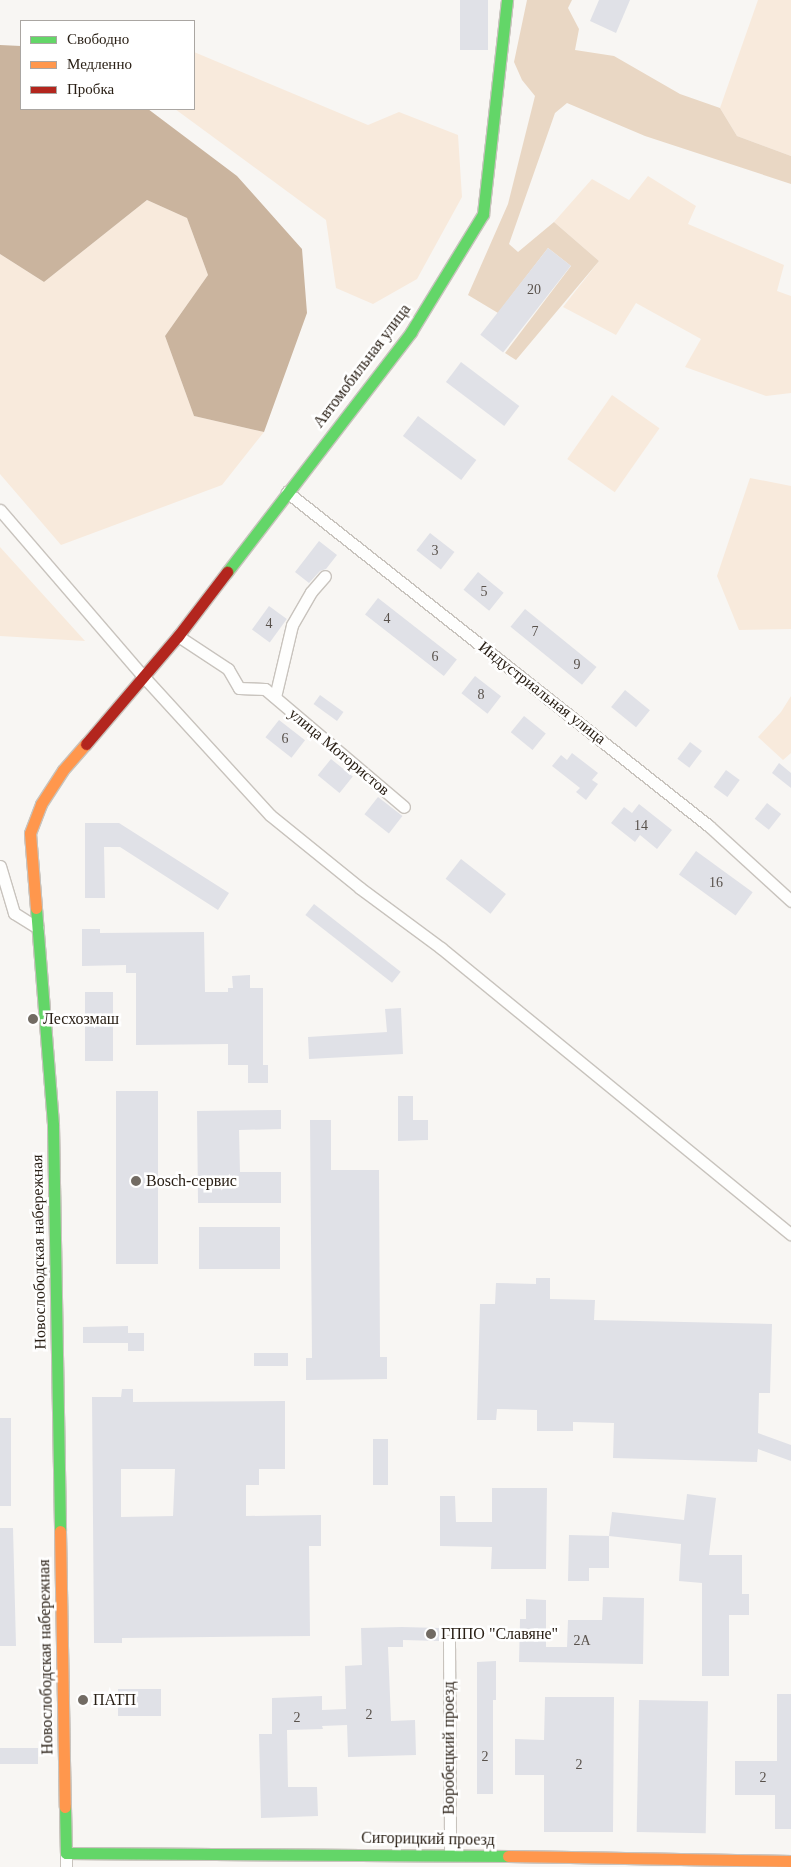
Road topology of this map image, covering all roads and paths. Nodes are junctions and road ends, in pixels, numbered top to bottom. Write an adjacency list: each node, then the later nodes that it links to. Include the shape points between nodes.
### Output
1 (507, 0): 2 (street, Автомобильная улица, via 482,214 411,332)
2 (286, 492): 5 (street, Автомобильная улица); 10 (street, Индустриальная улица, via 709,826)
3 (0, 510): 6 (street)
4 (325, 576): 7 (street, улица Мотористов, via 311,592 292,625)
5 (178, 636): 6 (street, Автомобильная улица); 7 (street, улица Мотористов, via 228,668 239,688 265,689)
6 (142, 676): 11 (street, Новослободская набережная, via 63,770 41,804 30,833); 12 (street, via 270,815 448,954)
7 (275, 697): 8 (street, улица Мотористов)
8 (404, 807)
9 (0, 866): 11 (street, via 14,913)
10 (791, 900)
11 (38, 928): 14 (street, Новослободская набережная, via 53,1126)
12 (791, 1234)
13 (449, 1641): 15 (street, Воробецкий проезд)
14 (66, 1853): 15 (street, Сигорицкий проезд); 17 (street, Новослободская набережная)
15 (450, 1855): 16 (street, Сигорицкий проезд)
16 (791, 1861)
17 (66, 1867)

